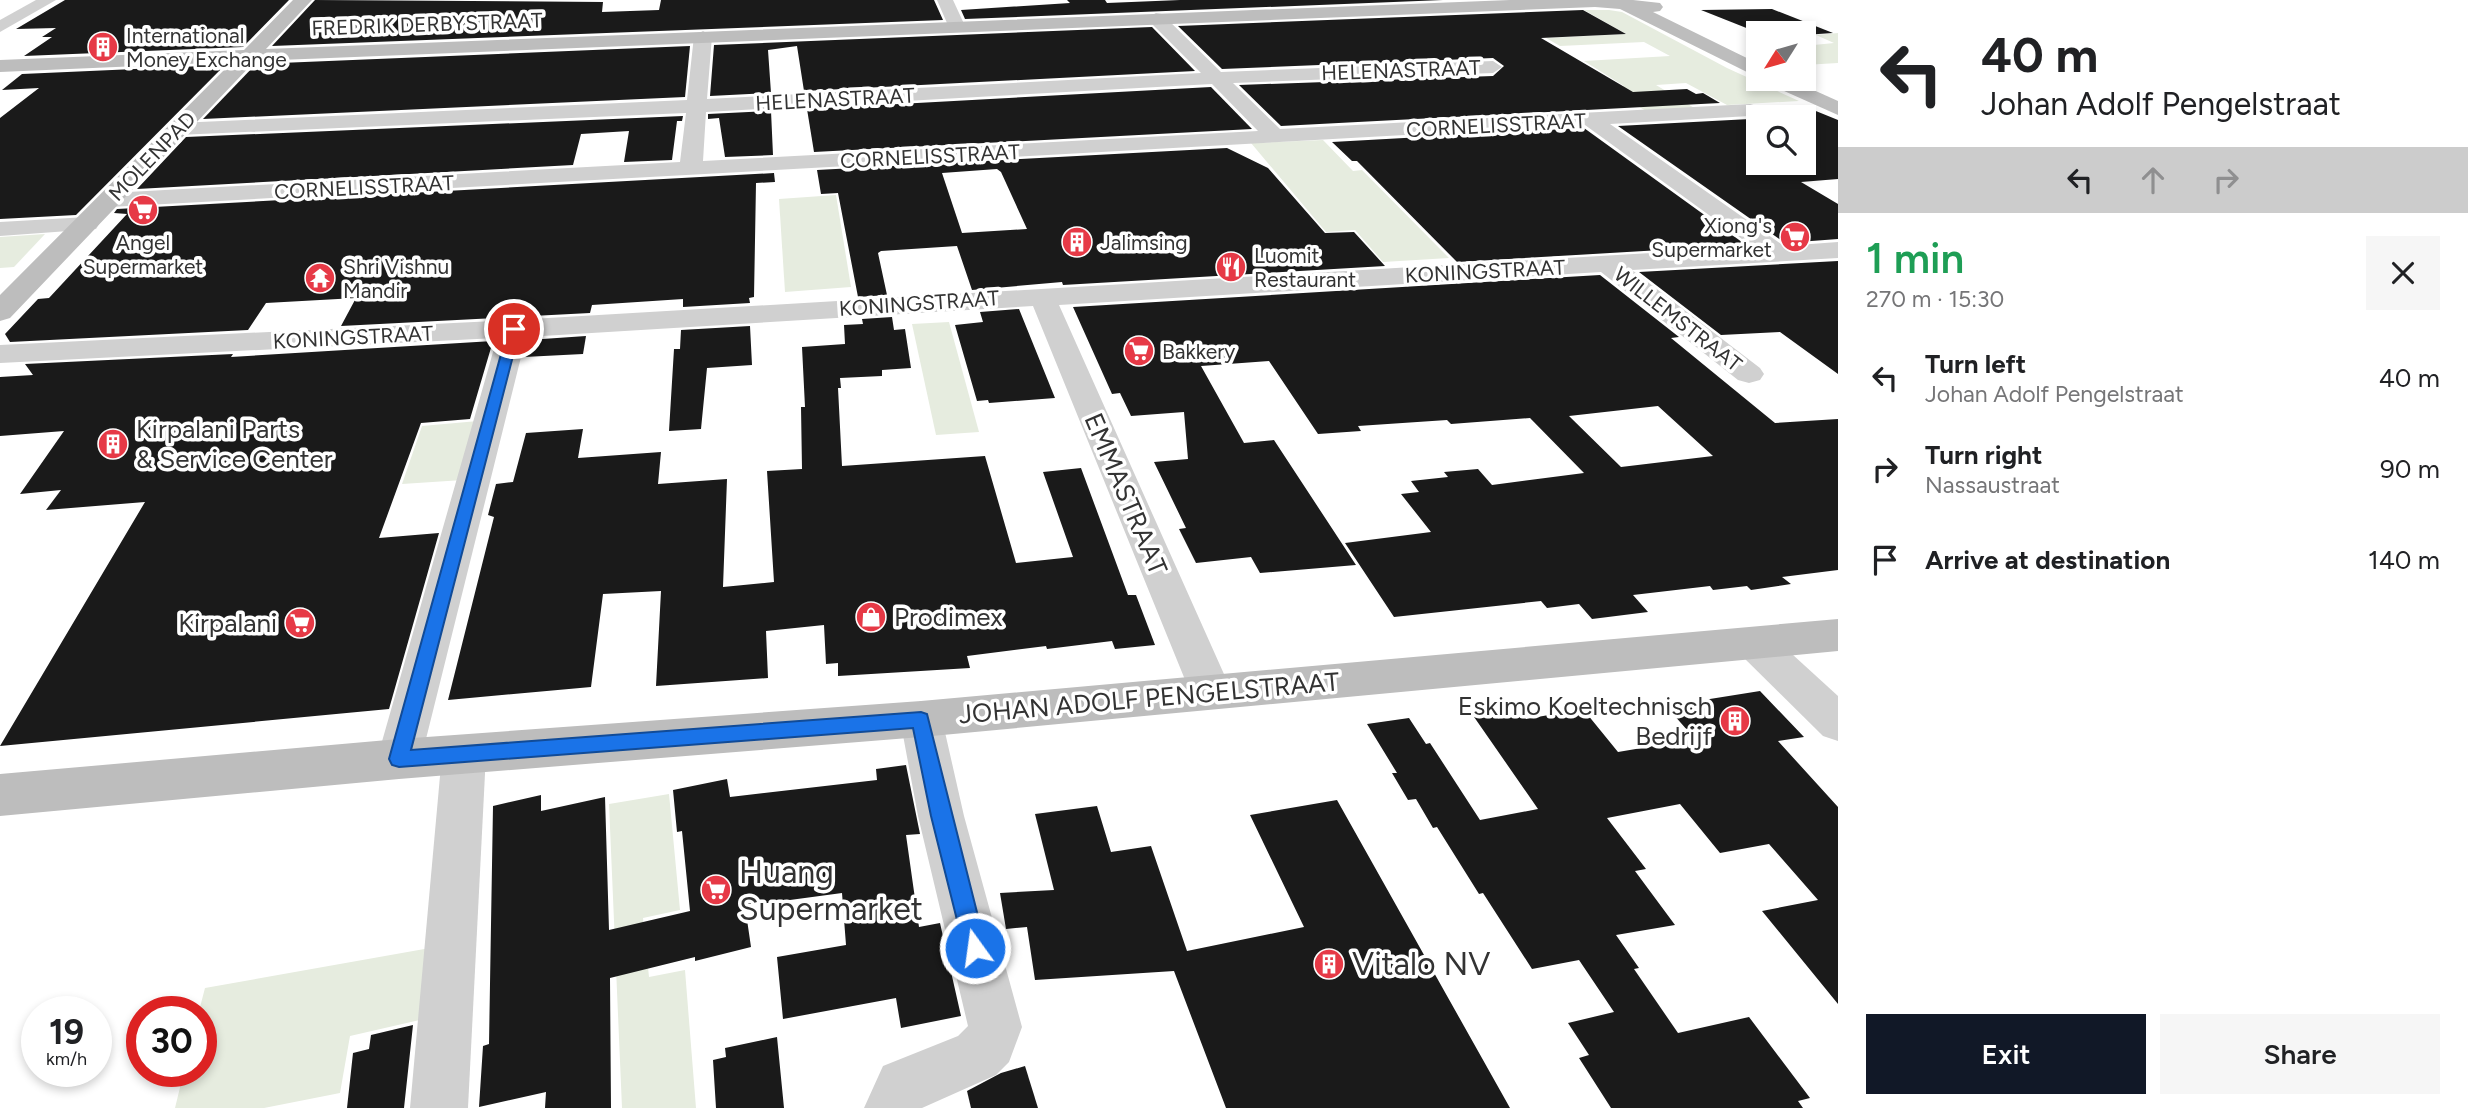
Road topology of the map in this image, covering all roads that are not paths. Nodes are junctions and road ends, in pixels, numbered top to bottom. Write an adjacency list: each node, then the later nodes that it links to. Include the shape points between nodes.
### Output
1 (48, 0): 8 (street)
2 (303, 0): 11 (main road, MOLENPAD)
3 (945, 0): 7 (street)
4 (1618, 1): 5 (main road, FREDRIK DERBYSTRAAT); 6 (main road, FREDRIK DERBYSTRAAT); 12 (main road)
5 (1647, 4): 10 (main road, FREDRIK DERBYSTRAAT)
6 (1156, 18): 7 (main road, FREDRIK DERBYSTRAAT); 15 (street)
7 (956, 26): 9 (main road, FREDRIK DERBYSTRAAT)
8 (0, 27)
9 (703, 36): 11 (main road, FREDRIK DERBYSTRAAT); 19 (street)
10 (1746, 53)
11 (249, 54): 13 (main road, FREDRIK DERBYSTRAAT); 23 (main road, MOLENPAD)
12 (1746, 65)
13 (0, 66)
14 (1493, 67): 15 (street, HELENASTRAAT)
15 (1218, 78): 19 (street, HELENASTRAAT); 24 (street)
16 (1816, 86): 18 (main road)
17 (1799, 91): 20 (main road)
18 (1838, 96)
19 (699, 106): 23 (street, HELENASTRAAT); 25 (street)
20 (1838, 109)
21 (1746, 110): 22 (street, CORNELISSTRAAT)
22 (1591, 120): 24 (street, CORNELISSTRAAT); 30 (street)
23 (177, 129): 26 (main road, MOLENPAD)
24 (1276, 137): 25 (street, CORNELISSTRAAT)
25 (691, 169): 26 (street, CORNELISSTRAAT)
26 (110, 200): 27 (main road, MOLENPAD)
27 (87, 224): 28 (street); 33 (main road, MOLENPAD)
28 (0, 229)
29 (1838, 250): 30 (street, KONINGSTRAAT)
30 (1779, 254): 31 (street, KONINGSTRAAT)
31 (1608, 264): 32 (street, KONINGSTRAAT); 36 (street, WILLEMSTRAAT)
32 (1042, 296): 34 (street, KONINGSTRAAT); 39 (street, EMMASTRAAT)
33 (0, 312)
34 (514, 329): 35 (street, KONINGSTRAAT); 43 (street)
35 (0, 354)
36 (1749, 374)
37 (1838, 635): 38 (main road, JOHAN ADOLF PENGELSTRAAT)
38 (1754, 643): 39 (main road, JOHAN ADOLF PENGELSTRAAT); 41 (street)
39 (1211, 692): 40 (main road, JOHAN ADOLF PENGELSTRAAT)
40 (921, 719): 42 (main road, JOHAN ADOLF PENGELSTRAAT); 46 (street, via 995,1027 990,1043 977,1056 903,1086)
41 (1838, 723)
42 (464, 754): 43 (main road, JOHAN ADOLF PENGELSTRAAT); 45 (street)
43 (399, 759): 44 (main road, JOHAN ADOLF PENGELSTRAAT)
44 (0, 795)
45 (439, 1108)
46 (893, 1108)

